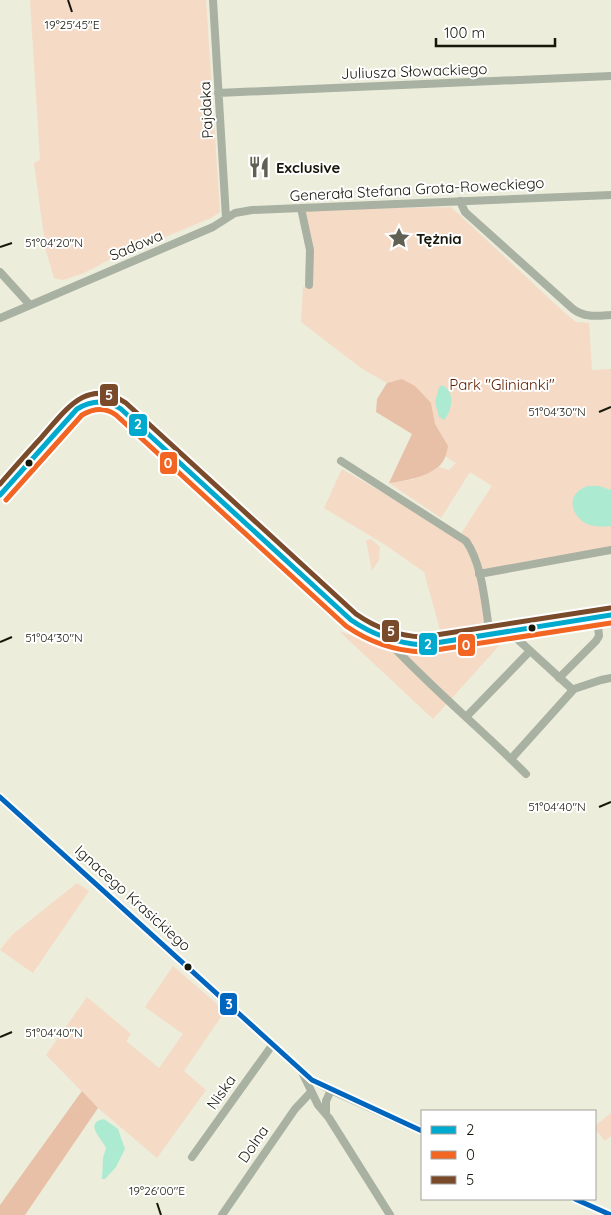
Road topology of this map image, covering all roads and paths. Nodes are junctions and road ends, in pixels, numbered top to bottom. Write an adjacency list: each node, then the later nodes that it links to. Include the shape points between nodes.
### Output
1 (213, 0): 3 (street, Pajdaka)
2 (611, 76): 3 (street, Juliusza Słowackiego)
3 (218, 93): 7 (street, Pajdaka)
4 (611, 195): 5 (street, Generała Stefana Grota-Roweckiego)
5 (460, 201): 6 (street, Generała Stefana Grota-Roweckiego); 11 (street, via 465,212 573,309 582,315)
6 (301, 208): 7 (street, Generała Stefana Grota-Roweckiego, via 252,210); 9 (street, via 310,250)
7 (226, 218): 10 (street, Sadowa, via 220,224)
8 (0, 272): 10 (street)
9 (309, 285)
10 (30, 305): 12 (street, Sadowa)
11 (611, 315)
12 (0, 318)
13 (341, 461): 16 (street, via 466,541)
14 (0, 495): 21 (street, via 77,410 93,402 112,403 351,620)
15 (611, 550): 16 (street)
16 (479, 574): 20 (street)
17 (611, 615): 18 (street)
18 (597, 618): 19 (street); 24 (street, via 599,636 596,641)
19 (513, 631): 20 (street); 22 (street)
20 (490, 634): 21 (street, via 423,645)
21 (386, 638): 27 (street)
22 (530, 651): 24 (street); 27 (street)
23 (611, 671): 25 (street)
24 (560, 678): 26 (street)
25 (607, 679): 26 (street)
26 (573, 690): 28 (street)
27 (466, 716): 28 (street)
28 (511, 759): 29 (street)
29 (526, 774)
30 (0, 797): 31 (street, Ignacego Krasickiego)
31 (272, 1044): 32 (street, Ignacego Krasickiego); 37 (street, Niska)
32 (302, 1072): 33 (street, Ignacego Krasickiego); 34 (street)
33 (331, 1090): 35 (street); 36 (street, Ignacego Krasickiego)
34 (311, 1092): 35 (street); 39 (street, Dolna, via 295,1109)
35 (326, 1114): 40 (street)
36 (421, 1131)
37 (192, 1157)
38 (577, 1200): 41 (street)
39 (222, 1215)
40 (390, 1215)
41 (611, 1215)

